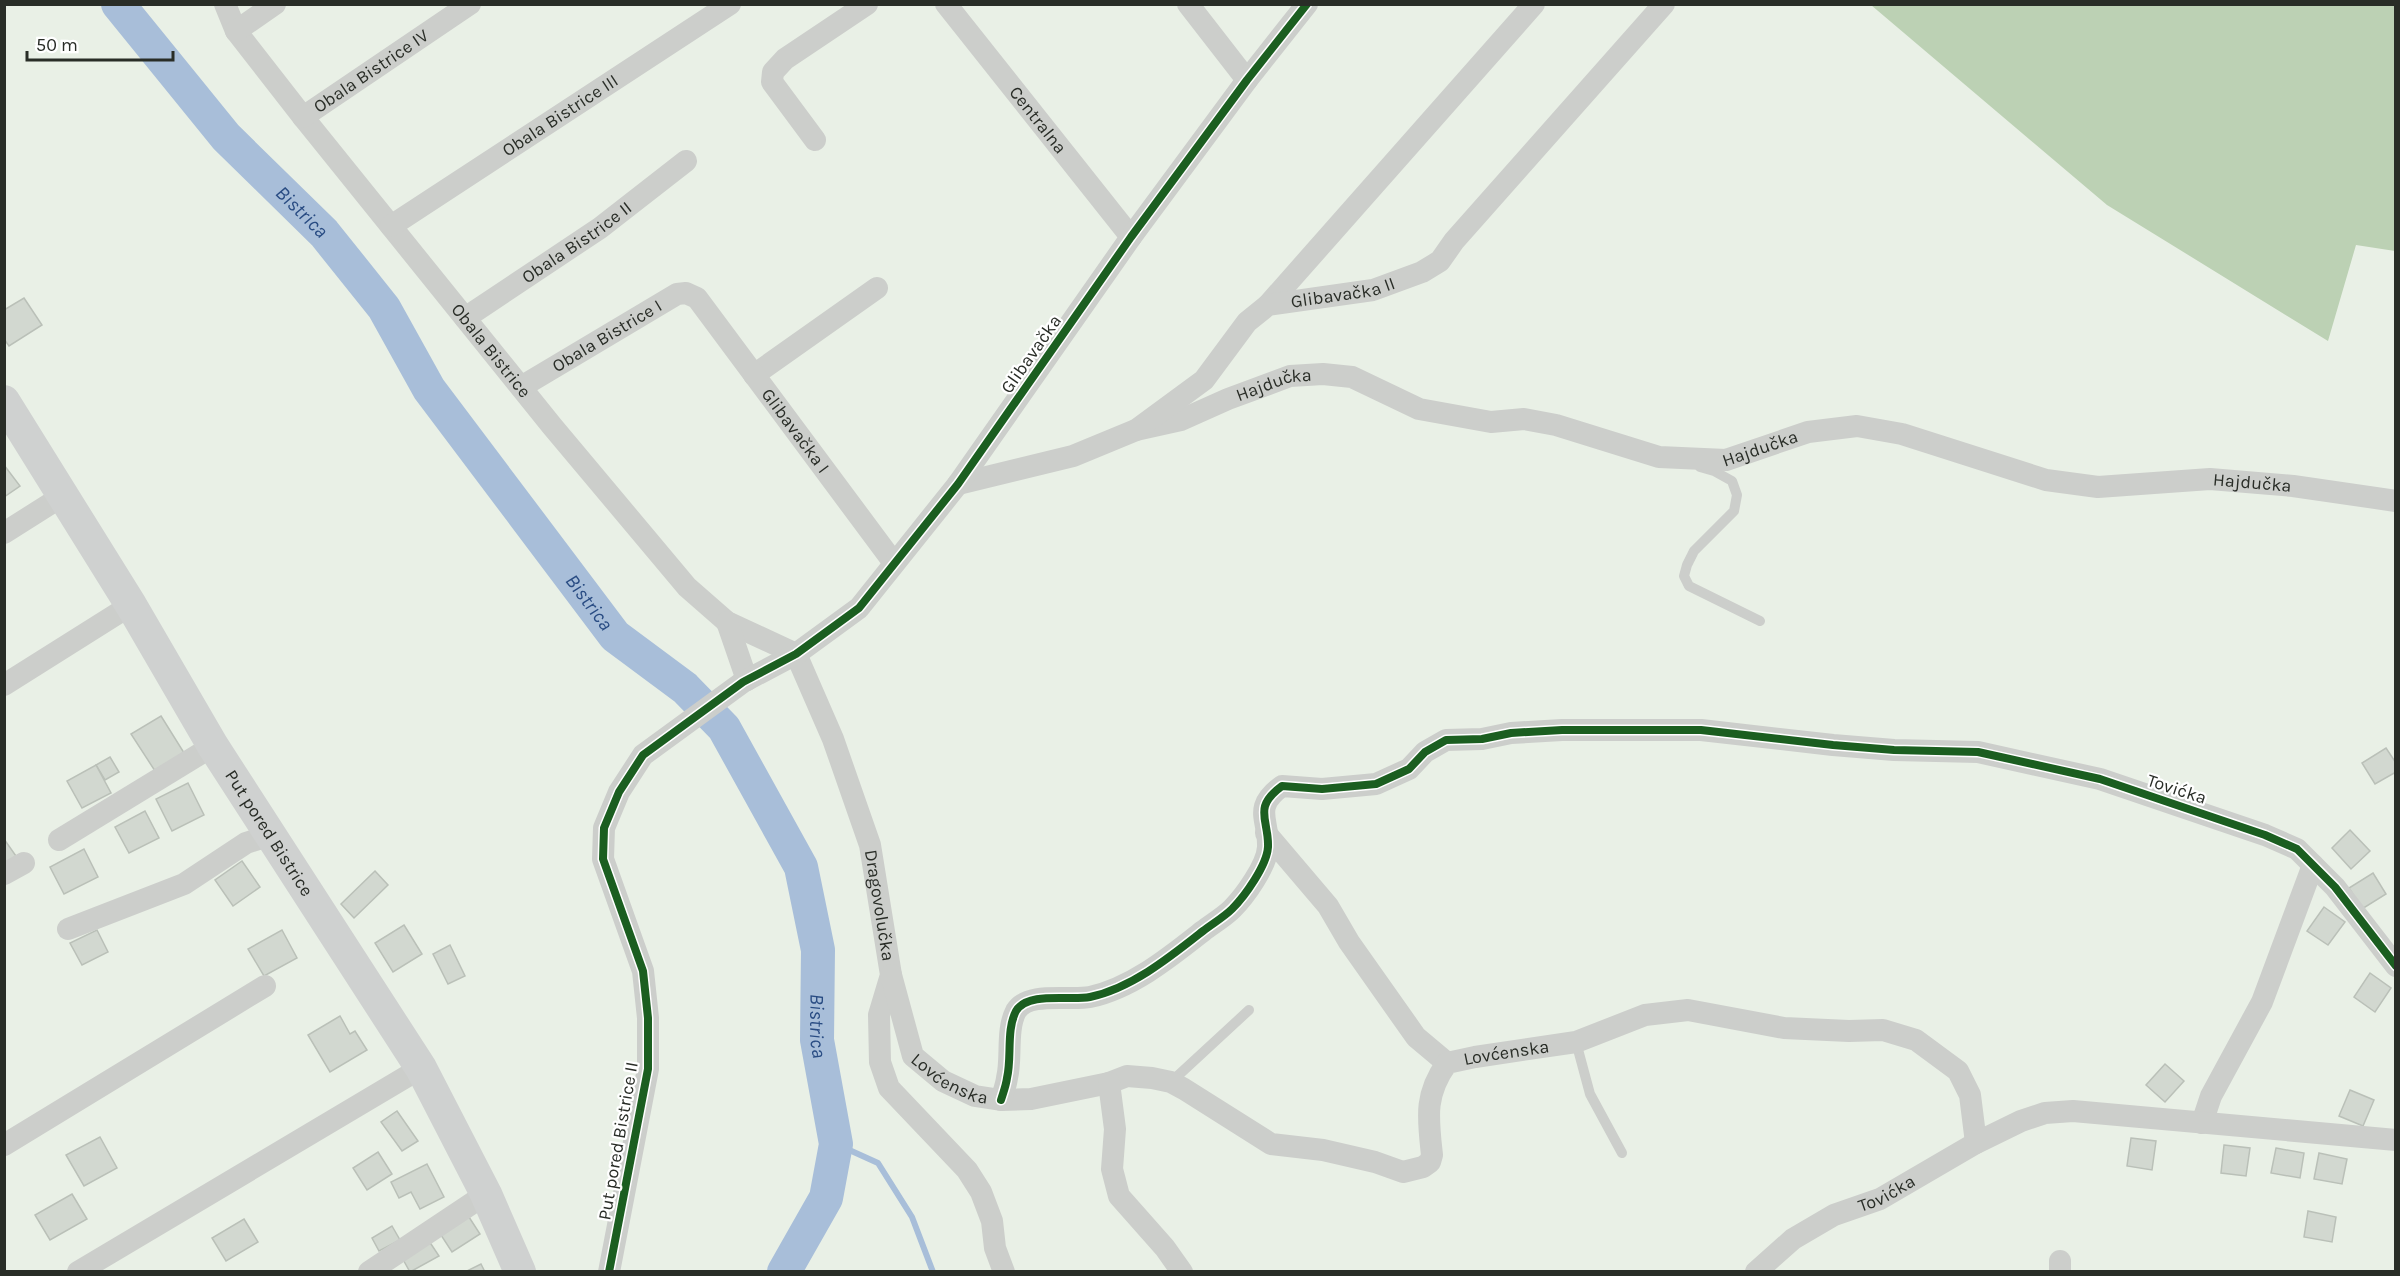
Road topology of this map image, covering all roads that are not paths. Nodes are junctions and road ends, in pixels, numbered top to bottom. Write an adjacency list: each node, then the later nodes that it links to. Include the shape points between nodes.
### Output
1 (225, 4): 11 (street, Obala Bistrice)
2 (275, 4): 11 (street)
3 (470, 4): 13 (street, Obala Bistrice IV)
4 (730, 4): 16 (street, Obala Bistrice III)
5 (867, 4): 14 (street, via 773,72 772,82)
6 (946, 4): 17 (street, Centralna)
7 (1188, 4): 12 (street)
8 (1307, 4): 12 (street, Glibavačka)
9 (1534, 4): 20 (street)
10 (1664, 4): 20 (street, Glibavačka II, via 1440,261 1373,290)
11 (236, 31): 13 (street, Obala Bistrice)
12 (1247, 80): 17 (street, Glibavačka)
13 (303, 117): 16 (street, Obala Bistrice)
14 (815, 140)
15 (686, 161): 21 (street, Obala Bistrice II, via 600,228)
16 (391, 226): 21 (street, Obala Bistrice)
17 (1131, 237): 27 (street, Glibavačka)
18 (877, 288): 22 (street)
19 (697, 298): 22 (street, Glibavačka I); 23 (street, Obala Bistrice I, via 677,294)
20 (1268, 305): 25 (street, Glibavačka II, via 1247,322 1204,380)
21 (465, 318): 23 (street, Obala Bistrice)
22 (754, 375): 31 (street, Glibavačka I)
23 (521, 387): 34 (street, Obala Bistrice, via 687,586)
24 (4, 401): 28 (street, Put pored Bistrice)
25 (1136, 430): 26 (street, Hajdučka, via 1181,420 1290,376 1323,374 1352,377 1419,410 1491,422 1524,418); 27 (street, Glibavačka II, via 1073,456)
26 (1659, 457): 29 (street, Hajdučka, via 1726,460 1808,432 1857,426 1902,434 2046,480 2067,483 2098,487 2210,479); 33 (lane, via 1714,471 1732,481 1737,495 1734,511 1694,551 1684,576 1689,586)
27 (958, 484): 31 (street, Glibavačka)
28 (64, 495): 30 (street); 32 (street, Put pored Bistrice)
29 (2396, 501)
30 (4, 533)
31 (894, 563): 35 (street, Glibavačka, via 859,608)
32 (131, 605): 37 (street); 38 (street, Put pored Bistrice)
33 (1760, 621)
34 (727, 622): 35 (street, Obala Bistrice); 36 (street)
35 (796, 654): 36 (street, Glibavačka); 45 (street, Dragovolučka, via 833,739 870,845)
36 (745, 681): 64 (street, Put pored Bistrice II, via 643,755 619,792 604,828 603,859 643,971 648,1028 648,1069)
37 (4, 685)
38 (213, 746): 40 (street, Put pored Bistrice); 41 (street)
39 (1266, 833): 42 (street, Tovićka, via 1266,804 1282,786 1322,789 1376,784 1409,769 1425,752 1446,740 1562,730 1701,730 1894,750 1978,752 2100,779 2265,835 2297,849); 46 (street, Tovićka, via 1264,866 1232,909 1171,956); 50 (street, via 1328,906 1416,1037)
40 (271, 835): 43 (street, via 246,843 183,884); 51 (street, Put pored Bistrice)
41 (59, 840)
42 (2313, 865): 44 (street, Tovićka, via 2336,887); 55 (street, via 2262,1002 2211,1096)
43 (68, 929)
44 (2396, 966)
45 (891, 975): 54 (street, Lovćenska, via 913,1056 943,1081 975,1096); 65 (street, Dragovolučka, via 879,1015 879,1062 889,1088 967,1170 981,1192)
46 (1124, 985): 54 (street, Lovćenska, via 1089,997 1030,1000 1021,1004 1013,1021 1008,1078)
47 (265, 986): 58 (street)
48 (1249, 1010): 53 (lane)
49 (1576, 1042): 50 (street, Lovćenska); 57 (street, Lovćenska, via 1645,1015 1688,1010 1784,1028 1883,1030 1916,1040 1959,1071 1970,1095); 59 (lane, via 1590,1094)
50 (1447, 1063): 53 (street, Lovćenska, via 1436,1078 1429,1099 1430,1162 1403,1172 1323,1150 1271,1144)
51 (421, 1068): 60 (street, Put pored Bistrice); 61 (street)
52 (1109, 1083): 53 (street, Lovćenska, via 1127,1076); 54 (street, Lovćenska, via 1031,1099); 66 (street, via 1115,1129 1112,1169 1119,1196)
53 (1171, 1083)
54 (1001, 1100)
55 (2202, 1123): 56 (street, Tovićka); 57 (street, Tovićka, via 2073,1111 2046,1113)
56 (2396, 1140)
57 (1976, 1143): 67 (street, Tovićka, via 1880,1200 1834,1215 1793,1239)
58 (4, 1145)
59 (1622, 1153)
60 (486, 1194): 62 (street); 63 (street, Put pored Bistrice)
61 (78, 1272)
62 (369, 1272)
63 (520, 1272)
64 (609, 1272)
65 (1004, 1272)
66 (1182, 1272)
67 (1756, 1272)

